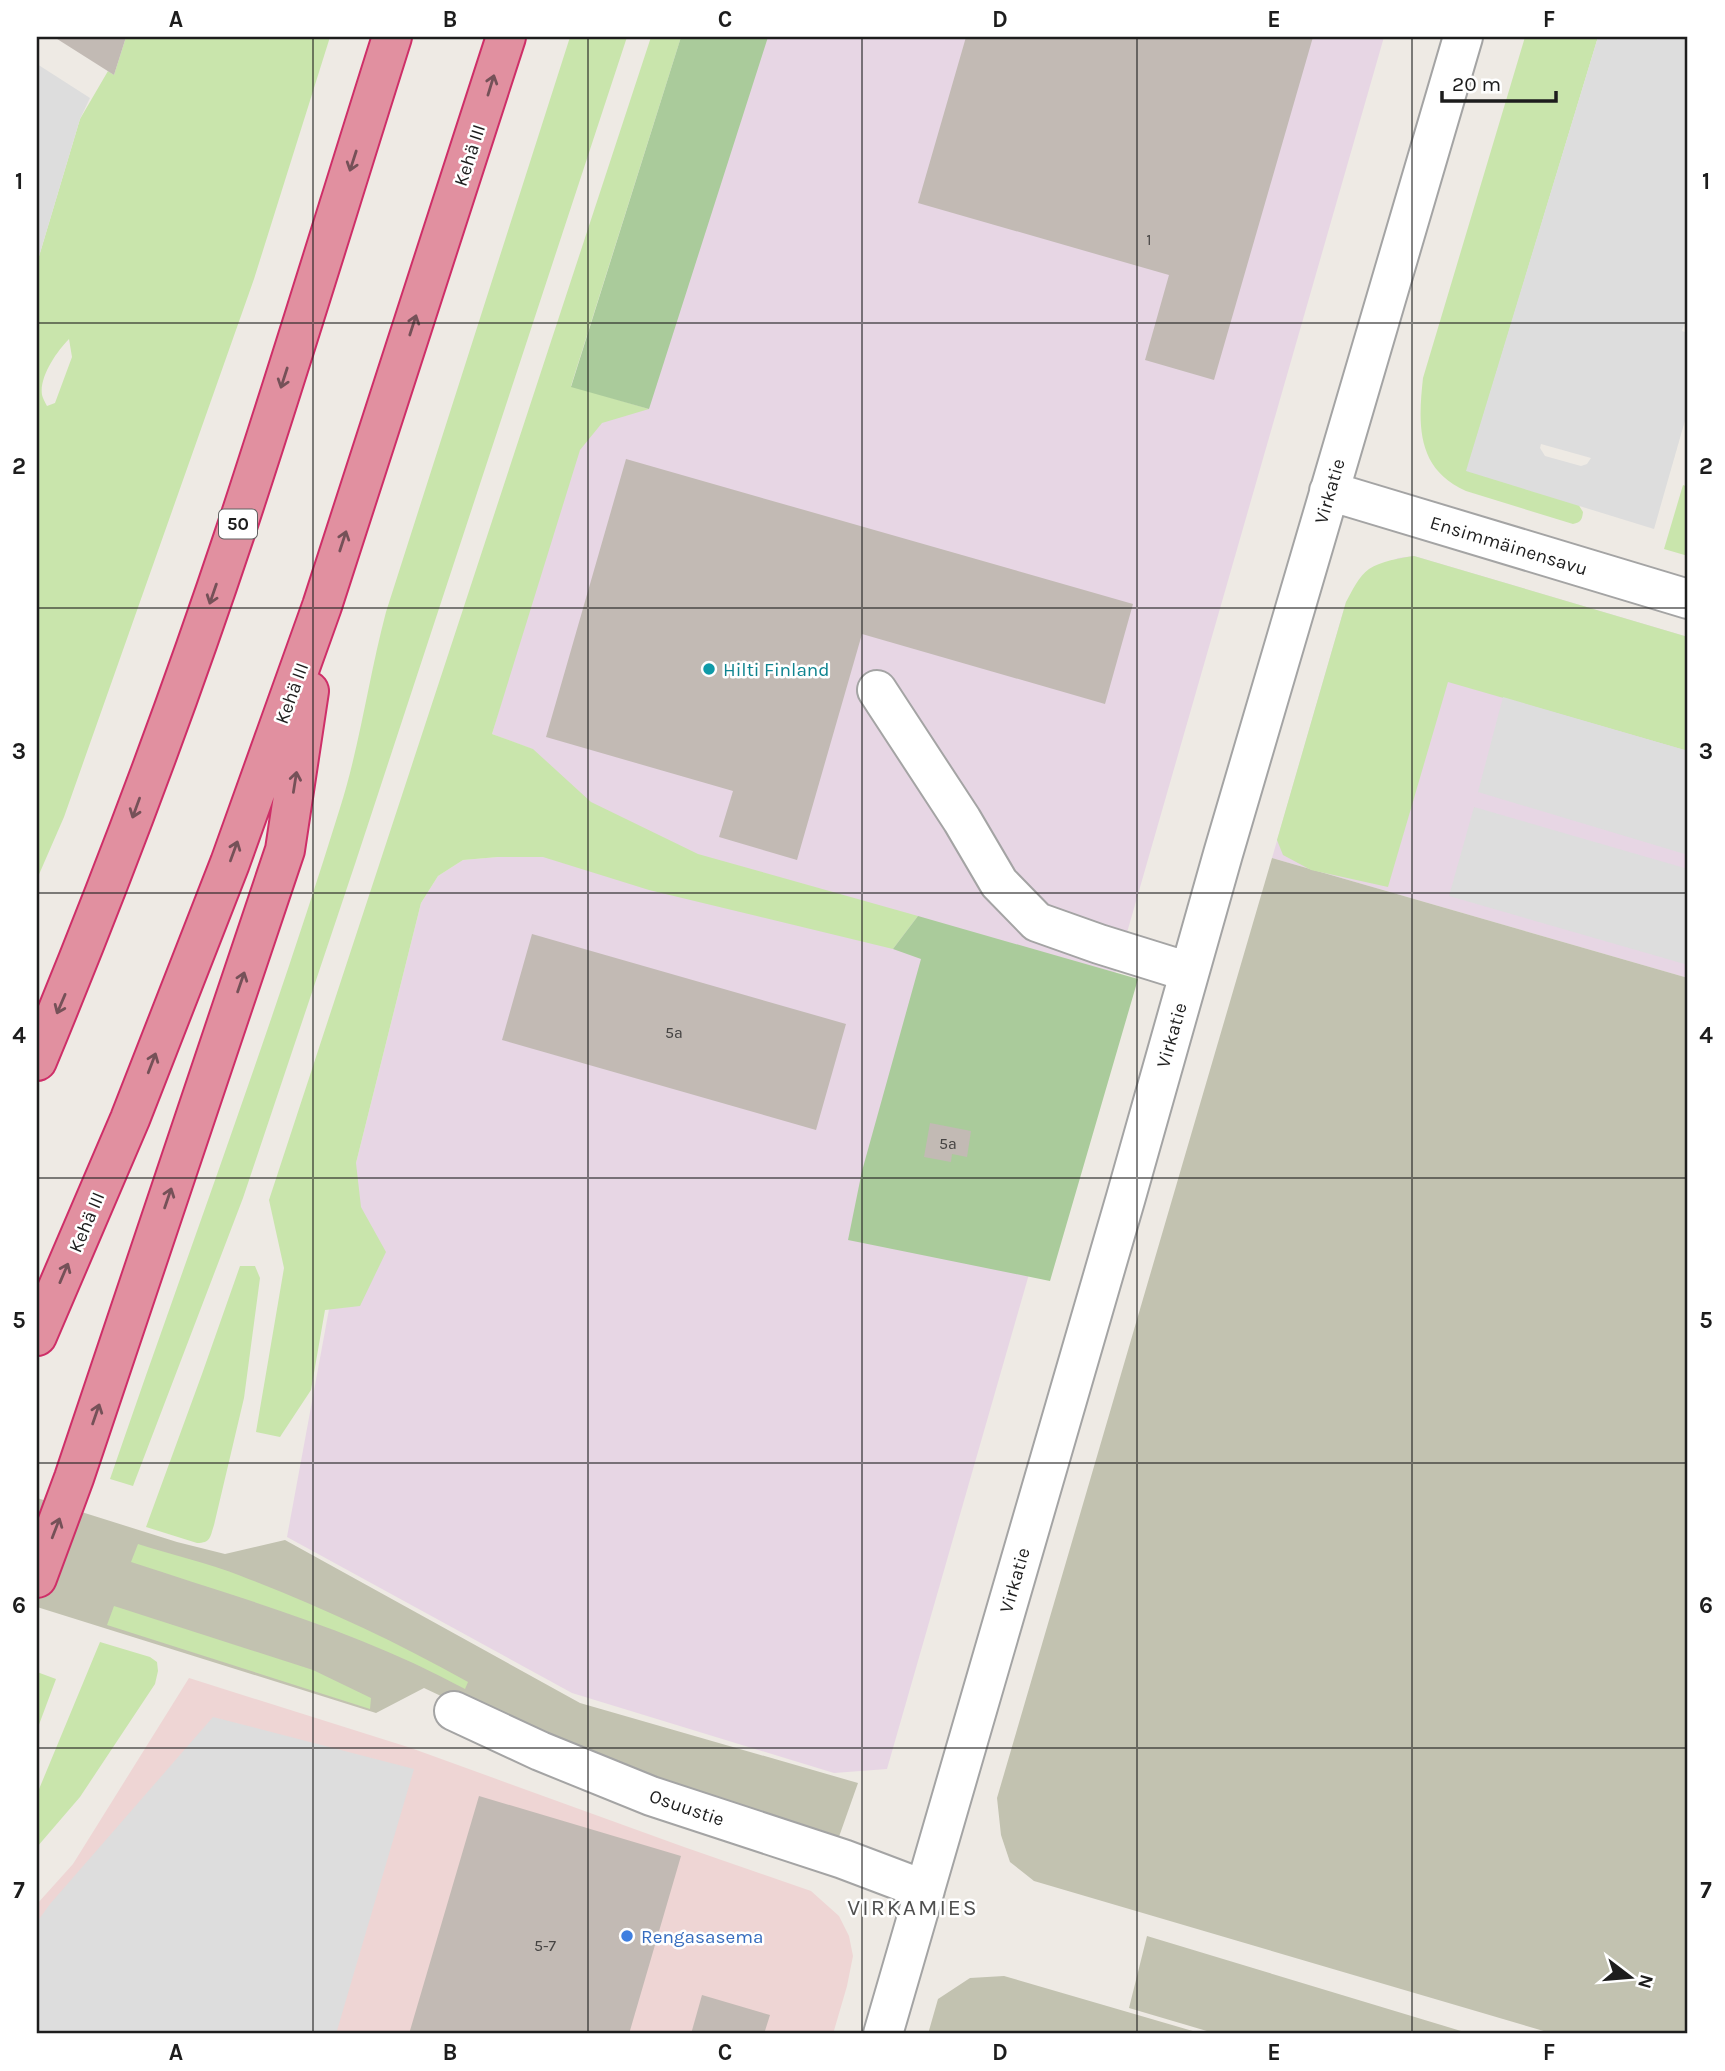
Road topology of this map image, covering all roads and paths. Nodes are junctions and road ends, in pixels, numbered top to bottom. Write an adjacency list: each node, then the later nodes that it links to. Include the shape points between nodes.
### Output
1 (392, 37): 9 (highway, 50, one-way to 9, via 235,531 85,946)
2 (506, 37): 6 (highway, Kehä III, one-way to 2)
3 (1463, 37): 4 (street, Virkatie)
4 (1329, 491): 5 (street, Ensimmäinensavu); 8 (street, Virkatie)
5 (1688, 599)
6 (322, 606): 10 (highway, Kehä III, one-way to 6, via 135,1106 230,863); 11 (highway, one-way to 6, via 285,850)
7 (877, 690): 8 (street, via 999,883 1037,922)
8 (1189, 972): 13 (street, Virkatie)
9 (37, 1061)
10 (37, 1336)
11 (37, 1578)
12 (454, 1711): 13 (street, Osuustie, via 652,1796)
13 (925, 1890): 14 (street, Virkatie)
14 (883, 2034)

